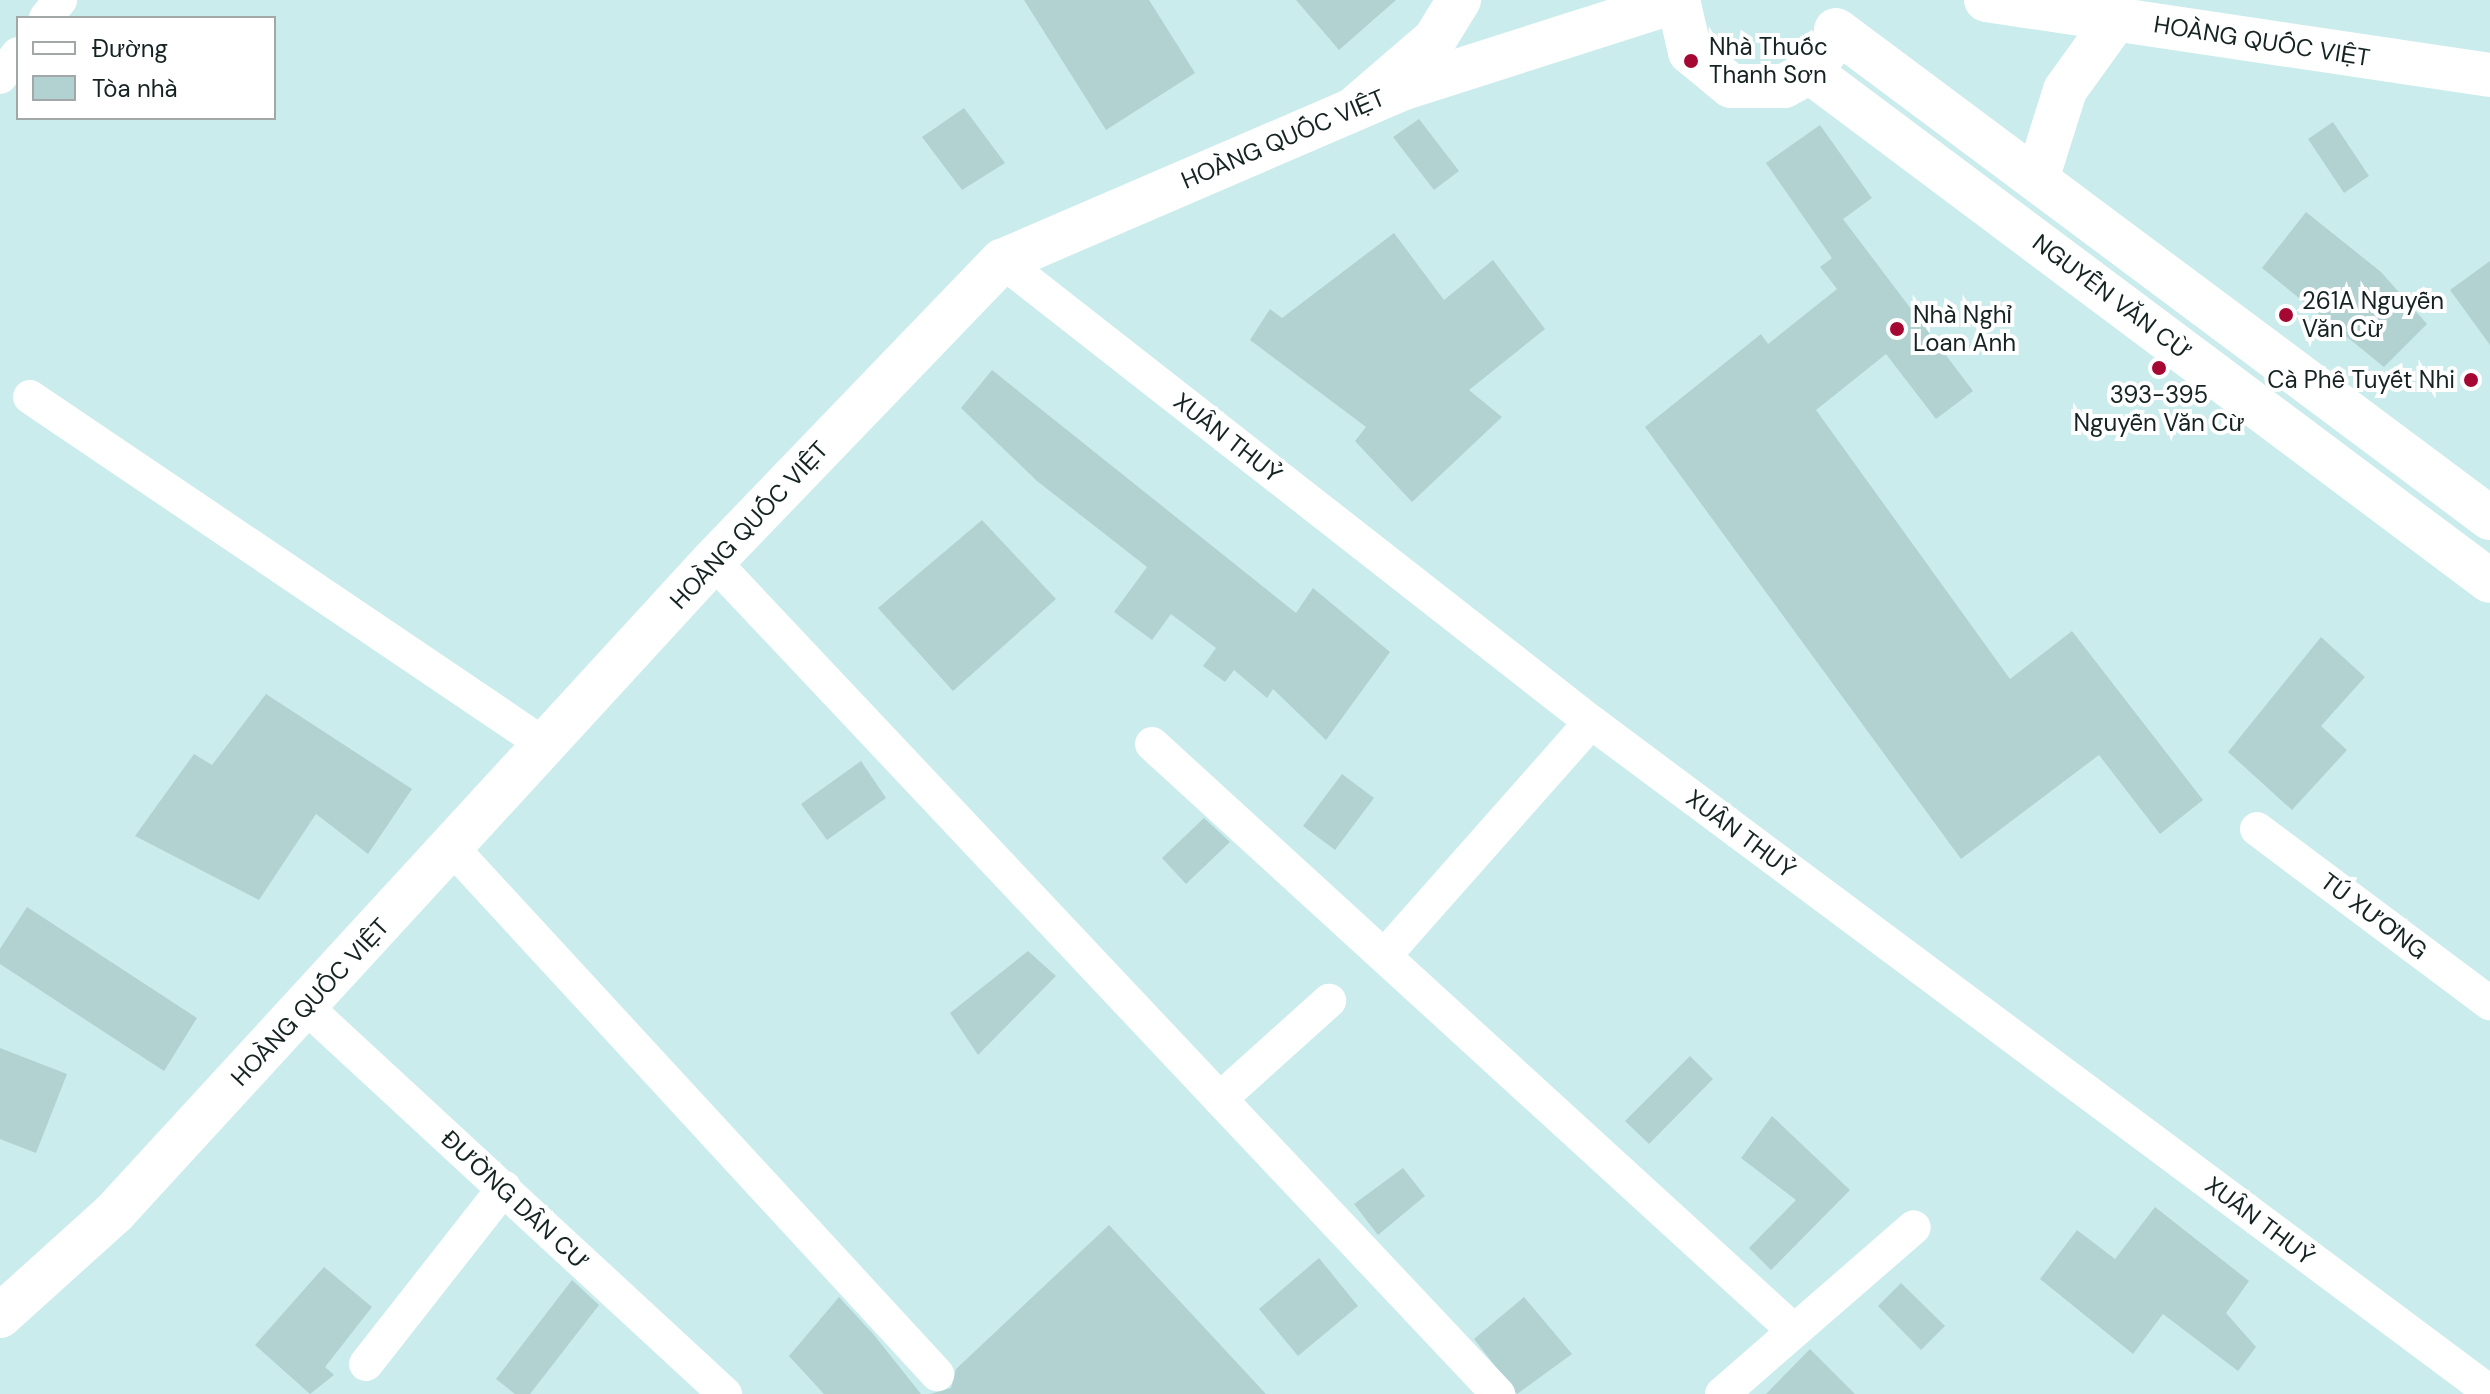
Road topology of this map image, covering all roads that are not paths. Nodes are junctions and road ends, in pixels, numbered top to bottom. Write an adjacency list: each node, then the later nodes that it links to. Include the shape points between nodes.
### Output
1 (60, 0): 6 (street)
2 (1459, 0): 12 (street, via 1435,39)
3 (1986, 0): 7 (street, HOÀNG QUỐC VIỆT)
4 (1678, 1): 9 (street, via 1690,52 1731,86 1784,86); 12 (street, HOÀNG QUỐC VIỆT)
5 (1837, 15): 9 (street); 13 (street, NGUYỄN VĂN CỪ)
6 (48, 16)
7 (2116, 19): 10 (street, HOÀNG QUỐC VIỆT); 13 (street, via 2065,90)
8 (16, 57): 11 (street)
9 (1810, 72): 18 (street, NGUYỄN VĂN CỪ)
10 (2490, 75)
11 (0, 77)
12 (1354, 109): 14 (street, HOÀNG QUỐC VIỆT)
13 (2037, 179): 16 (street, NGUYỄN VĂN CỪ)
14 (1002, 261): 17 (street, HOÀNG QUỐC VIỆT); 19 (street, XUÂN THUỶ)
15 (30, 397): 21 (street)
16 (2490, 518)
17 (713, 561): 21 (street, HOÀNG QUỐC VIỆT); 28 (street)
18 (2490, 581)
19 (1591, 722): 24 (street); 35 (street, XUÂN THUỶ)
20 (1152, 744): 24 (street)
21 (545, 745): 23 (street, HOÀNG QUỐC VIỆT)
22 (2257, 829): 26 (street, TÚ XƯƠNG)
23 (454, 850): 27 (street, HOÀNG QUỐC VIỆT); 34 (street)
24 (1385, 955): 32 (street)
25 (1329, 1001): 28 (street)
26 (2490, 1003)
27 (305, 1006): 29 (street, ĐƯỜNG DÂN CƯ); 31 (street, HOÀNG QUỐC VIỆT, via 115,1212)
28 (1220, 1099): 37 (street)
29 (504, 1188): 33 (street); 36 (street, ĐƯỜNG DÂN CƯ)
30 (1914, 1227): 32 (street)
31 (0, 1316)
32 (1793, 1330): 38 (street)
33 (366, 1364)
34 (937, 1374)
35 (2490, 1392)
36 (725, 1394)
37 (1498, 1394)
38 (1722, 1394)

